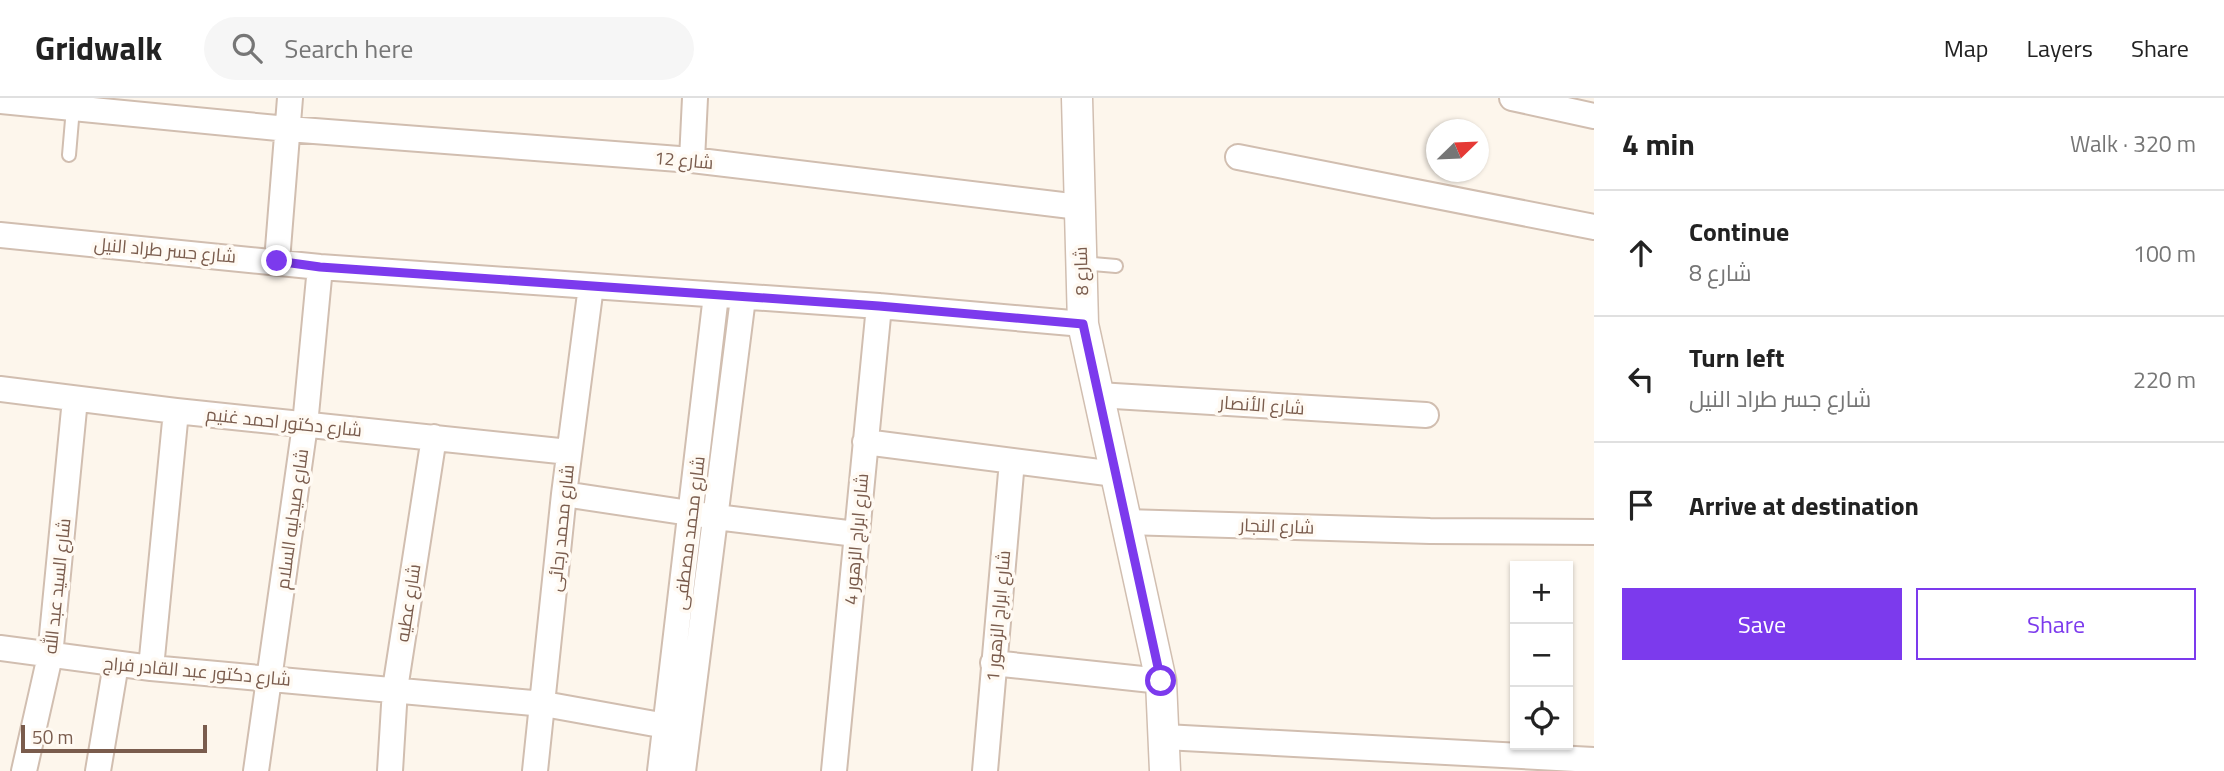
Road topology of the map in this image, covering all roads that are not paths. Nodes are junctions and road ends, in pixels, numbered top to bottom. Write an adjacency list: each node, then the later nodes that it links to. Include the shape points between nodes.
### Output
1 (290, 98): 8 (street)
2 (695, 98): 11 (street)
3 (1077, 98): 12 (street, شارع 8)
4 (1512, 98): 7 (street)
5 (0, 102): 6 (street, شارع 12)
6 (73, 108): 8 (street, شارع 12); 9 (lane)
7 (1594, 116)
8 (288, 129): 11 (street, شارع 12); 15 (street)
9 (69, 155)
10 (1238, 157): 13 (street)
11 (692, 160): 12 (street, شارع 12)
12 (1079, 207): 16 (street, شارع 8)
13 (1594, 227)
14 (0, 235): 15 (street, شارع جسر طراد النيل)
15 (277, 261): 18 (street, شارع جسر طراد النيل)
16 (1080, 263): 17 (lane); 23 (street, شارع 8)
17 (1116, 266)
18 (320, 267): 19 (street, شارع جسر طراد النيل); 29 (street, شارع صيدليه السلام)
19 (591, 286): 20 (street, شارع جسر طراد النيل); 32 (street, شارع محمد رجائى)
20 (716, 295): 21 (street, شارع جسر طراد النيل); 36 (street, شارع محمد مصطفى)
21 (743, 298): 22 (street, شارع جسر طراد النيل); 36 (street, شارع محمد مصطفى)
22 (879, 306): 23 (street, شارع جسر طراد النيل); 31 (street, شارع ابراج الزهور 4)
23 (1083, 324): 25 (street, شارع 8)
24 (0, 389): 26 (street, شارع دكتور احمد غنيم)
25 (1098, 395): 28 (street, شارع الأنصار); 34 (street, شارع 8)
26 (75, 398): 27 (street, شارع دكتور احمد غنيم); 41 (street, شارع السيد عبد الله)
27 (176, 411): 29 (street, شارع دكتور احمد غنيم); 44 (street)
28 (1426, 415)
29 (305, 425): 30 (street, شارع دكتور احمد غنيم); 45 (street, شارع صيدليه السلام)
30 (434, 437): 32 (street, شارع دكتور احمد غنيم); 47 (street, شارع عطيه)
31 (865, 442): 33 (street); 39 (street, شارع ابراج الزهور 4)
32 (569, 452): 35 (street, شارع محمد رجائى)
33 (1012, 461): 34 (street); 42 (street, شارع ابراج الزهور 1)
34 (1115, 474): 37 (street, شارع 8)
35 (564, 494): 36 (street); 48 (street, شارع محمد رجائى)
36 (704, 515): 39 (street); 49 (street, شارع محمد مصطفى); 58 (street, شارع محمد مصطفى)
37 (1125, 522): 38 (street, شارع النجار); 46 (street, شارع 8)
38 (1594, 532)
39 (856, 534): 59 (street, شارع ابراج الزهور 4)
40 (0, 648): 41 (street, شارع دكتور عبد القادر فراج)
41 (50, 656): 43 (street, شارع دكتور عبد القادر فراج); 52 (street, شارع السيد عبد الله)
42 (993, 663): 46 (street); 60 (street, شارع ابراج الزهور 1)
43 (116, 664): 44 (street, شارع دكتور عبد القادر فراج); 53 (street)
44 (151, 668): 45 (street, شارع دكتور عبد القادر فراج)
45 (269, 678): 47 (street, شارع دكتور عبد القادر فراج); 54 (street, شارع صيدليه السلام)
46 (1161, 681): 50 (street, شارع 8)
47 (395, 689): 48 (street, شارع دكتور عبد القادر فراج); 55 (street, شارع عطيه)
48 (544, 704): 49 (street, شارع دكتور عبد القادر فراج); 56 (street, شارع محمد رجائى)
49 (666, 726): 57 (street, شارع محمد مصطفى)
50 (1165, 737): 51 (street); 61 (street, شارع 8)
51 (1594, 760)
52 (24, 771)
53 (98, 771)
54 (256, 771)
55 (390, 771)
56 (535, 771)
57 (660, 771)
58 (683, 771)
59 (834, 771)
60 (985, 771)
61 (1165, 771)

